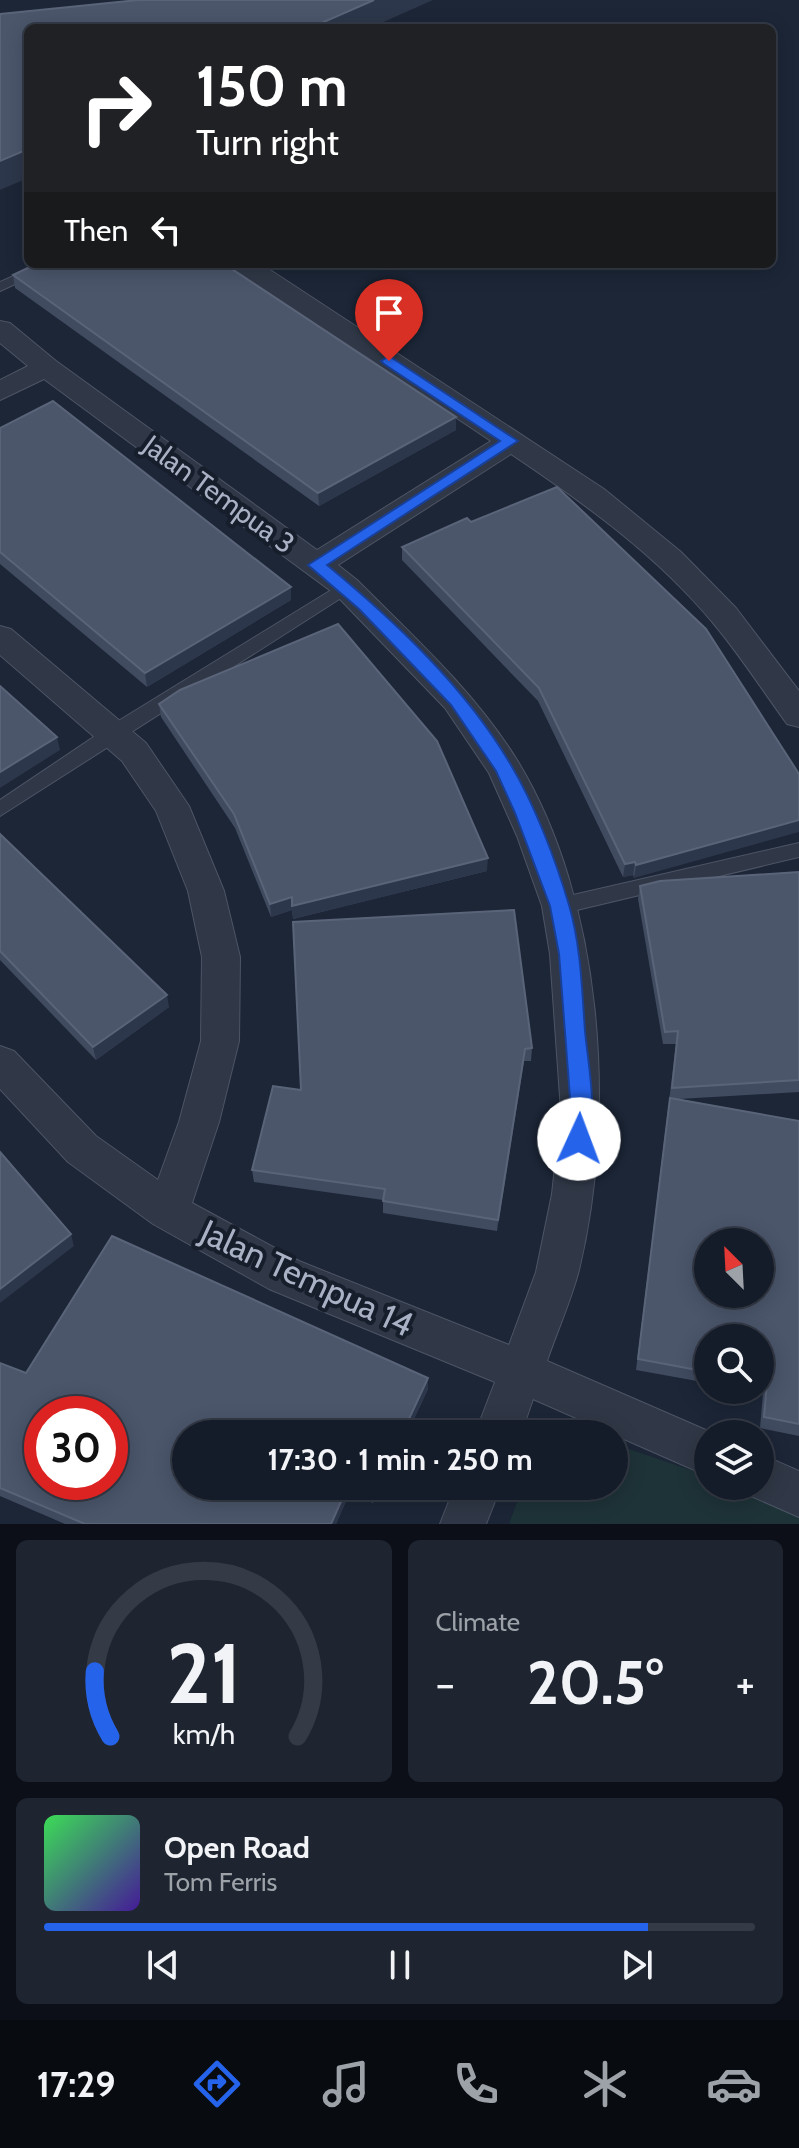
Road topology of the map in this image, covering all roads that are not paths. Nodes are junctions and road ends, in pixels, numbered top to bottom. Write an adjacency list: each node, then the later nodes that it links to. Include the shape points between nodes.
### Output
1 (42, 268): 3 (lane)
2 (249, 268): 7 (street)
3 (0, 287)
4 (0, 329): 5 (street, Jalan Tempua 3)
5 (46, 367): 6 (street); 8 (street, Jalan Tempua 3)
6 (0, 391)
7 (511, 441): 8 (street); 11 (street, via 594,496 670,559 725,616)
8 (316, 565): 9 (street, Jalan Tempua 3)
9 (346, 587): 12 (lane); 15 (street, Jalan Tempua 3, via 457,700 504,768)
10 (0, 637): 12 (street)
11 (799, 715)
12 (113, 733): 13 (lane); 17 (street, via 134,752 172,806 206,891 221,957 220,1041)
13 (0, 809)
14 (799, 850): 15 (lane)
15 (560, 906): 18 (street, Jalan Tempua 3, via 569,954 581,1111 573,1194 557,1272)
16 (0, 1063): 17 (street, Jalan Tempua 14, via 82,1149)
17 (168, 1211): 18 (street, Jalan Tempua 14, via 284,1275)
18 (522, 1372): 19 (street, Jalan Tempua 3); 20 (street, Jalan Tempua 14)
19 (503, 1420)
20 (694, 1448)
21 (774, 1483): 22 (street)
22 (799, 1494)
23 (472, 1500): 24 (street)
24 (463, 1524)

